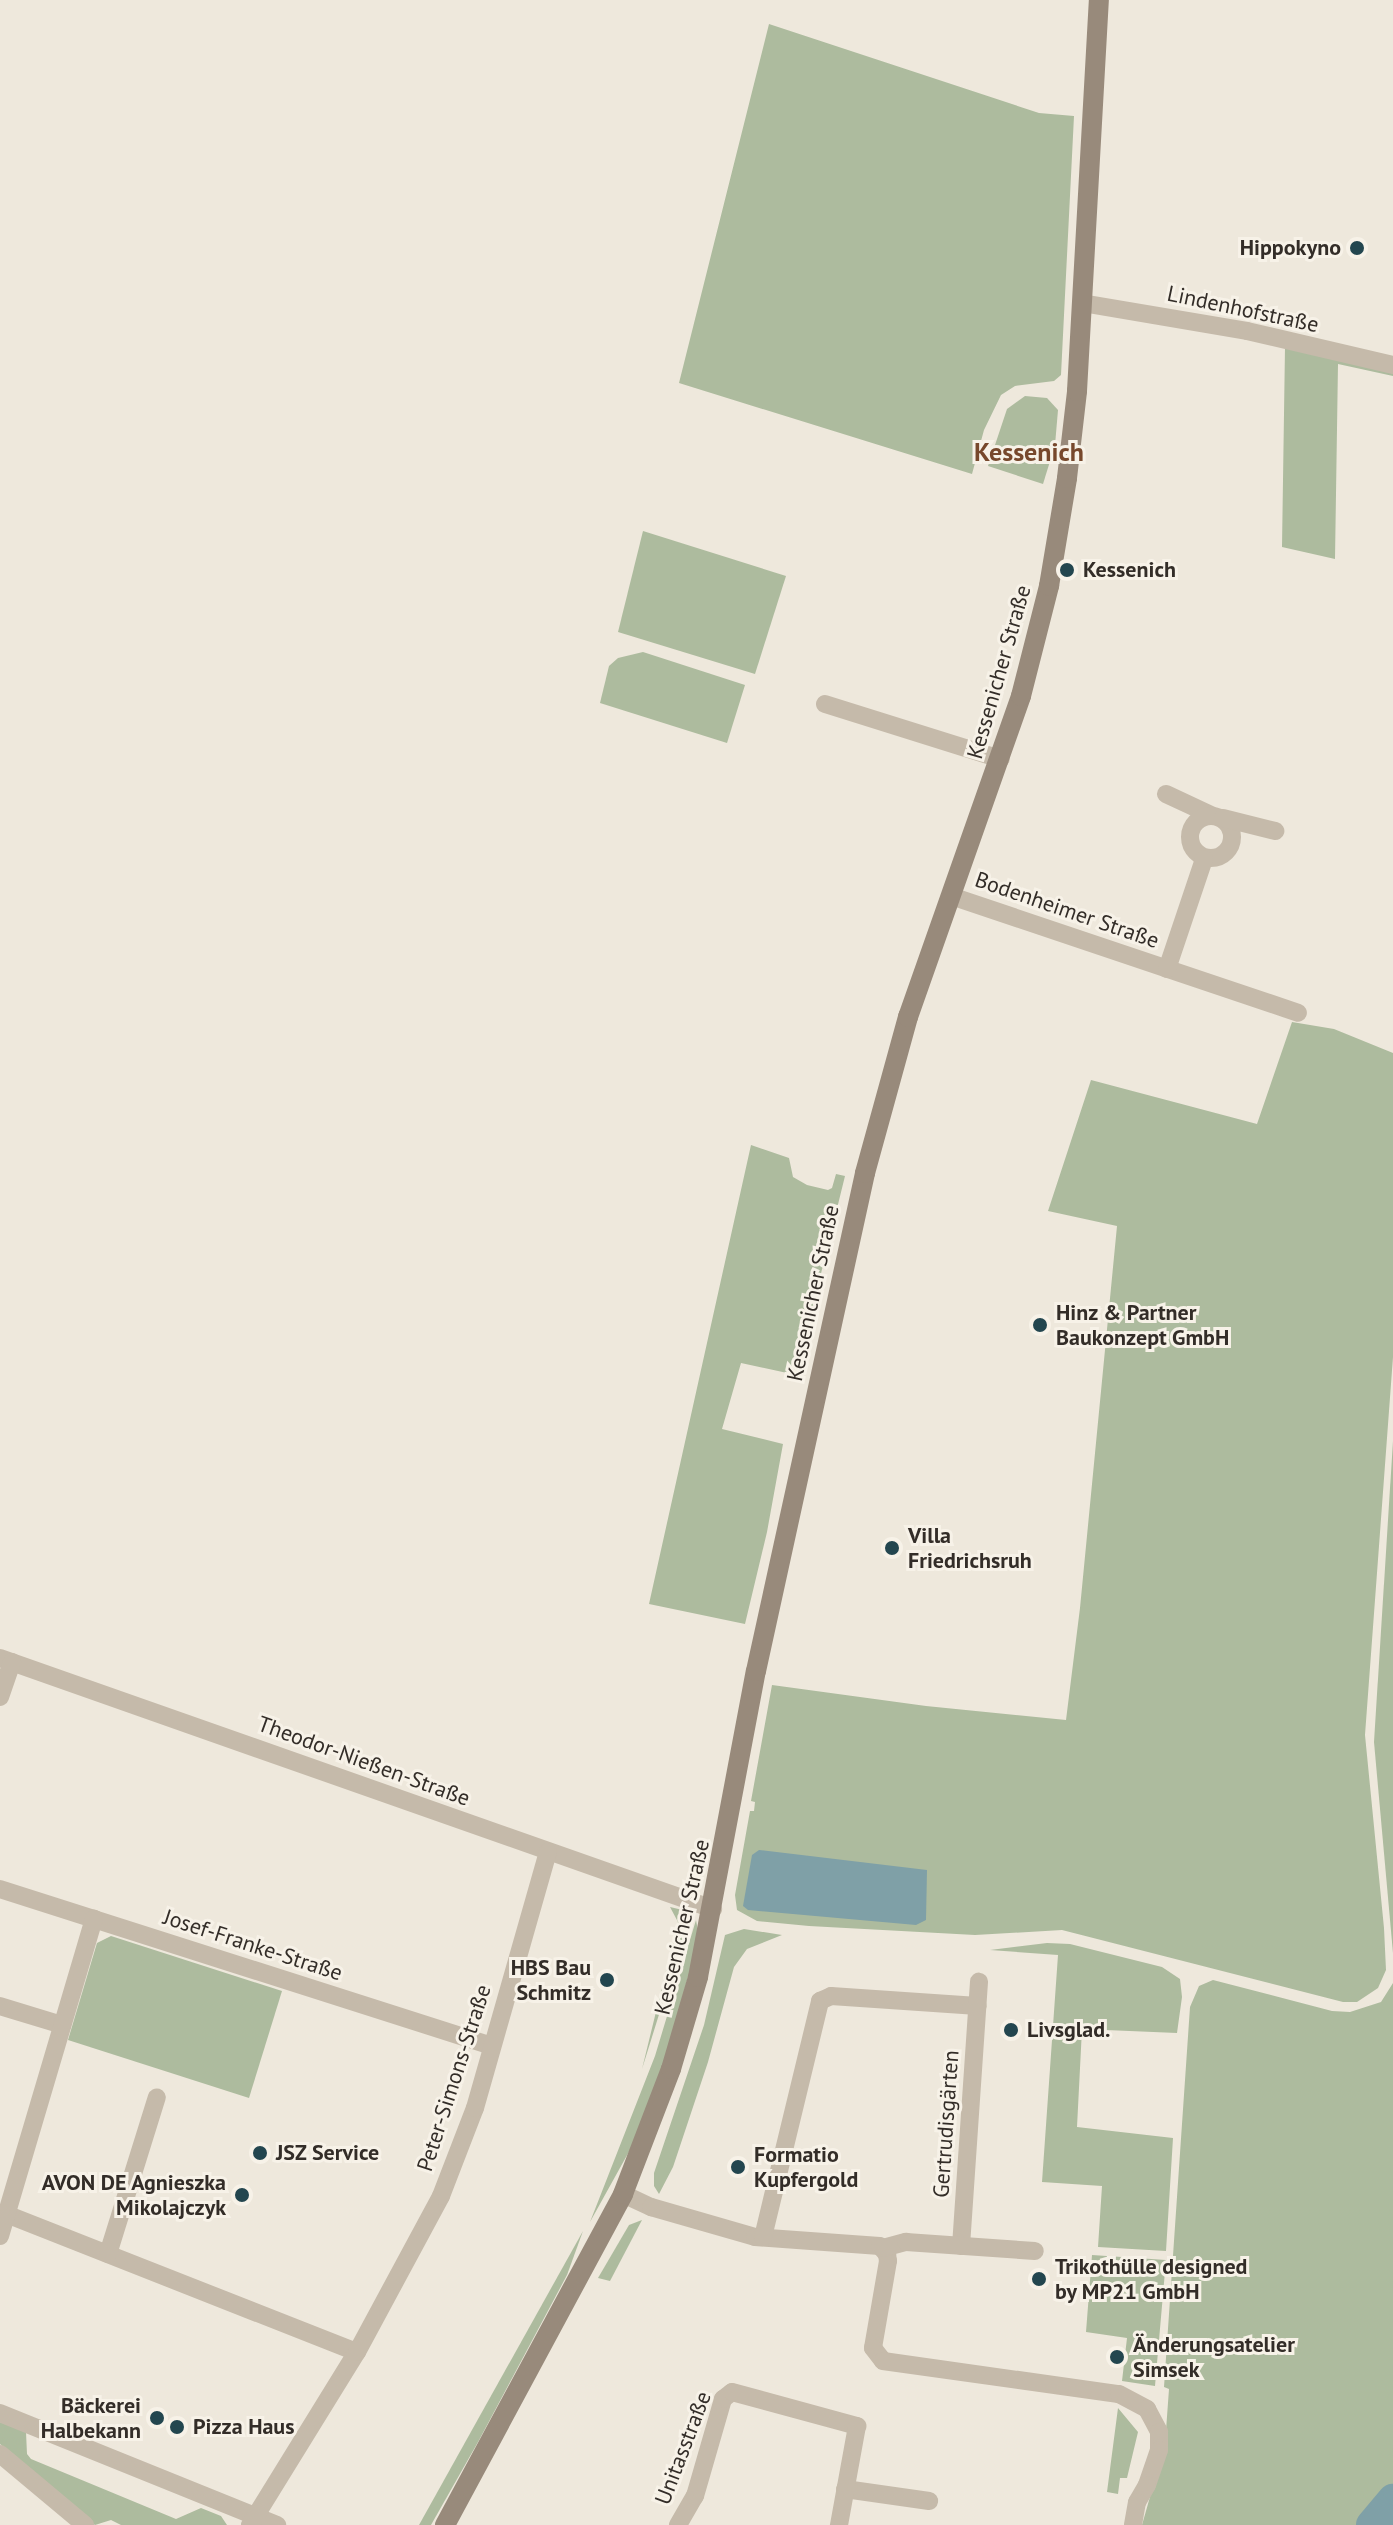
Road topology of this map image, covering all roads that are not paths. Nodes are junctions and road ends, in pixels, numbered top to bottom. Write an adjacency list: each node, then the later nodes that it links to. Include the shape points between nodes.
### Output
1 (1099, 0): 3 (main road)
2 (1110, 0): 3 (main road)
3 (1099, 35): 4 (main road, Kessenicher Straße)
4 (1082, 303): 5 (street, Lindenhofstraße, via 1247,331); 7 (main road, Kessenicher Straße, via 1056,553 1034,651)
5 (1393, 365)
6 (825, 704): 7 (street)
7 (1001, 759): 12 (main road, Kessenicher Straße)
8 (1166, 794): 9 (street)
9 (1217, 816): 10 (street); 11 (street, via 1197,822 1191,841 1194,852); 11 (street, via 1232,832 1227,849 1219,858)
10 (1275, 831)
11 (1204, 859): 13 (street, Bodenheimer Straße)
12 (951, 896): 13 (street, Bodenheimer Straße); 19 (main road, Kessenicher Straße, via 899,1047 847,1247 756,1671)
13 (1167, 969): 14 (street, Bodenheimer Straße)
14 (1298, 1013)
15 (6, 1660): 16 (street); 17 (street, Theodor-Nießen-Straße)
16 (0, 1697)
17 (548, 1852): 19 (street, Theodor-Nießen-Straße); 25 (street, Peter-Simons-Straße)
18 (0, 1889): 20 (street, Josef-Franke-Straße)
19 (713, 1909): 28 (main road, Kessenicher Straße, via 681,2039)
20 (94, 1919): 24 (street); 25 (street, Josef-Franke-Straße)
21 (979, 1982): 23 (street, Gertrudisgärten)
22 (0, 2006): 24 (street)
23 (978, 2006): 31 (street, via 831,1996 820,2001); 32 (street, Gertrudisgärten)
24 (62, 2025): 27 (street)
25 (492, 2046): 36 (street, Peter-Simons-Straße, via 441,2196)
26 (157, 2097): 35 (street)
27 (8, 2174): 29 (street)
28 (623, 2194): 31 (street, via 651,2207); 44 (main road, Kessenicher Straße)
29 (6, 2214): 30 (street); 35 (street)
30 (0, 2236)
31 (763, 2237): 33 (street)
32 (961, 2246): 33 (street, via 906,2242); 34 (street)
33 (883, 2248): 47 (street, via 887,2269 873,2348 878,2359 1119,2394 1147,2409 1159,2432 1159,2450)
34 (1035, 2251)
35 (108, 2254): 36 (street)
36 (357, 2352): 41 (street, Peter-Simons-Straße)
37 (0, 2413): 41 (street)
38 (0, 2454): 42 (street)
39 (845, 2489): 40 (street); 45 (street, Unitasstraße, via 857,2426 732,2392 723,2399 695,2496); 46 (street, Unitasstraße)
40 (929, 2501)
41 (252, 2520): 43 (street)
42 (85, 2525)
43 (277, 2525)
44 (445, 2525)
45 (678, 2525)
46 (839, 2525)
47 (1133, 2525)

